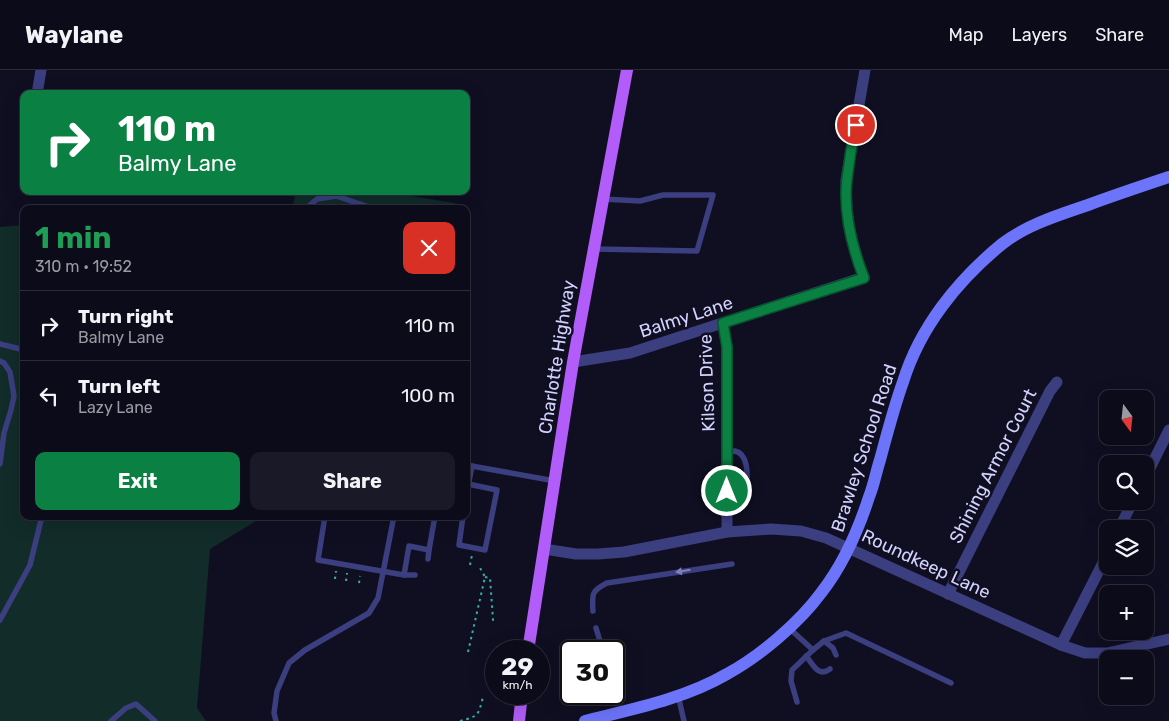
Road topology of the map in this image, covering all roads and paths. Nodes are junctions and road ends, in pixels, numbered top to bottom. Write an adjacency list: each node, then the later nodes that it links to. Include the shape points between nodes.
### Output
1 (41, 70): 4 (street)
2 (627, 70): 6 (main road, Charlotte Highway)
3 (864, 70): 10 (street, Balmy Lane, via 846,180 850,232 864,278)
4 (38, 90)
5 (1169, 177): 30 (main road, Brawley School Road, via 1026,229 1003,243 973,270 941,306 913,355 903,380 870,496)
6 (602, 199): 9 (main road, Charlotte Highway); 9 (lane, via 640,201 663,195 713,195 697,251)
7 (310, 205): 8 (lane, via 317,199 336,196)
8 (363, 205)
9 (593, 249): 14 (main road, Charlotte Highway)
10 (723, 323): 14 (street, Balmy Lane, via 630,353); 17 (street, Kilson Drive, via 727,347)
11 (0, 344): 12 (lane)
12 (20, 349)
13 (0, 361): 19 (lane, via 10,372 14,396)
14 (573, 362): 21 (main road, Charlotte Highway)
15 (1057, 382): 41 (street, Shining Armor Court)
16 (1169, 430): 18 (street)
17 (727, 452): 23 (lane, via 735,451 745,460); 29 (street, Kilson Drive)
18 (1154, 460)
19 (0, 464)
20 (470, 465): 21 (lane)
21 (555, 480): 31 (main road, Charlotte Highway)
22 (470, 484): 28 (lane, via 497,490 485,550 459,545)
23 (747, 491)
24 (41, 520): 43 (lane, via 30,566)
25 (324, 520): 36 (lane, via 318,560)
26 (393, 520): 36 (lane)
27 (434, 520): 32 (lane)
28 (462, 520)
29 (727, 532): 30 (street, Roundkeep Lane, via 801,531); 31 (street, Roundkeep Lane, via 624,552 576,554)
30 (849, 548): 41 (street, Roundkeep Lane); 46 (main road, Brawley School Road, via 822,593)
31 (544, 549): 48 (main road, Charlotte Highway)
32 (429, 550): 33 (lane); 38 (lane, via 409,546)
33 (428, 559)
34 (732, 564): 42 (lane, one-way to 42, via 607,583 594,591)
35 (479, 566): 40 (path)
36 (383, 571): 38 (lane); 64 (lane, via 378,598 369,613 305,650 289,663 277,692)
37 (1099, 571): 51 (street)
38 (404, 575): 39 (lane)
39 (416, 575)
40 (485, 577): 44 (path, via 490,578 493,620); 53 (path)
41 (948, 594): 51 (street, Roundkeep Lane)
42 (593, 611)
43 (0, 620)
44 (496, 620)
45 (596, 628): 49 (lane)
46 (789, 628): 52 (lane); 58 (main road, Brawley School Road, via 727,674)
47 (1169, 639): 51 (street, Roundkeep Lane, via 1107,654 1085,653)
48 (530, 640)
49 (600, 640)
50 (824, 641): 52 (lane); 54 (lane); 57 (lane, via 846,633)
51 (1061, 645)
52 (813, 650): 55 (lane)
53 (468, 652)
54 (836, 655)
55 (806, 656): 56 (lane, via 822,673); 60 (lane, via 792,670 791,681)
56 (830, 669)
57 (951, 683)
58 (678, 695): 67 (main road, Brawley School Road); 68 (lane)
59 (483, 697): 65 (path, via 477,715)
60 (797, 702)
61 (521, 705): 66 (main road)
62 (111, 721): 63 (lane, via 136,704)
63 (155, 721)
64 (276, 721)
65 (460, 721)
66 (519, 721)
67 (585, 721)
68 (684, 721)

